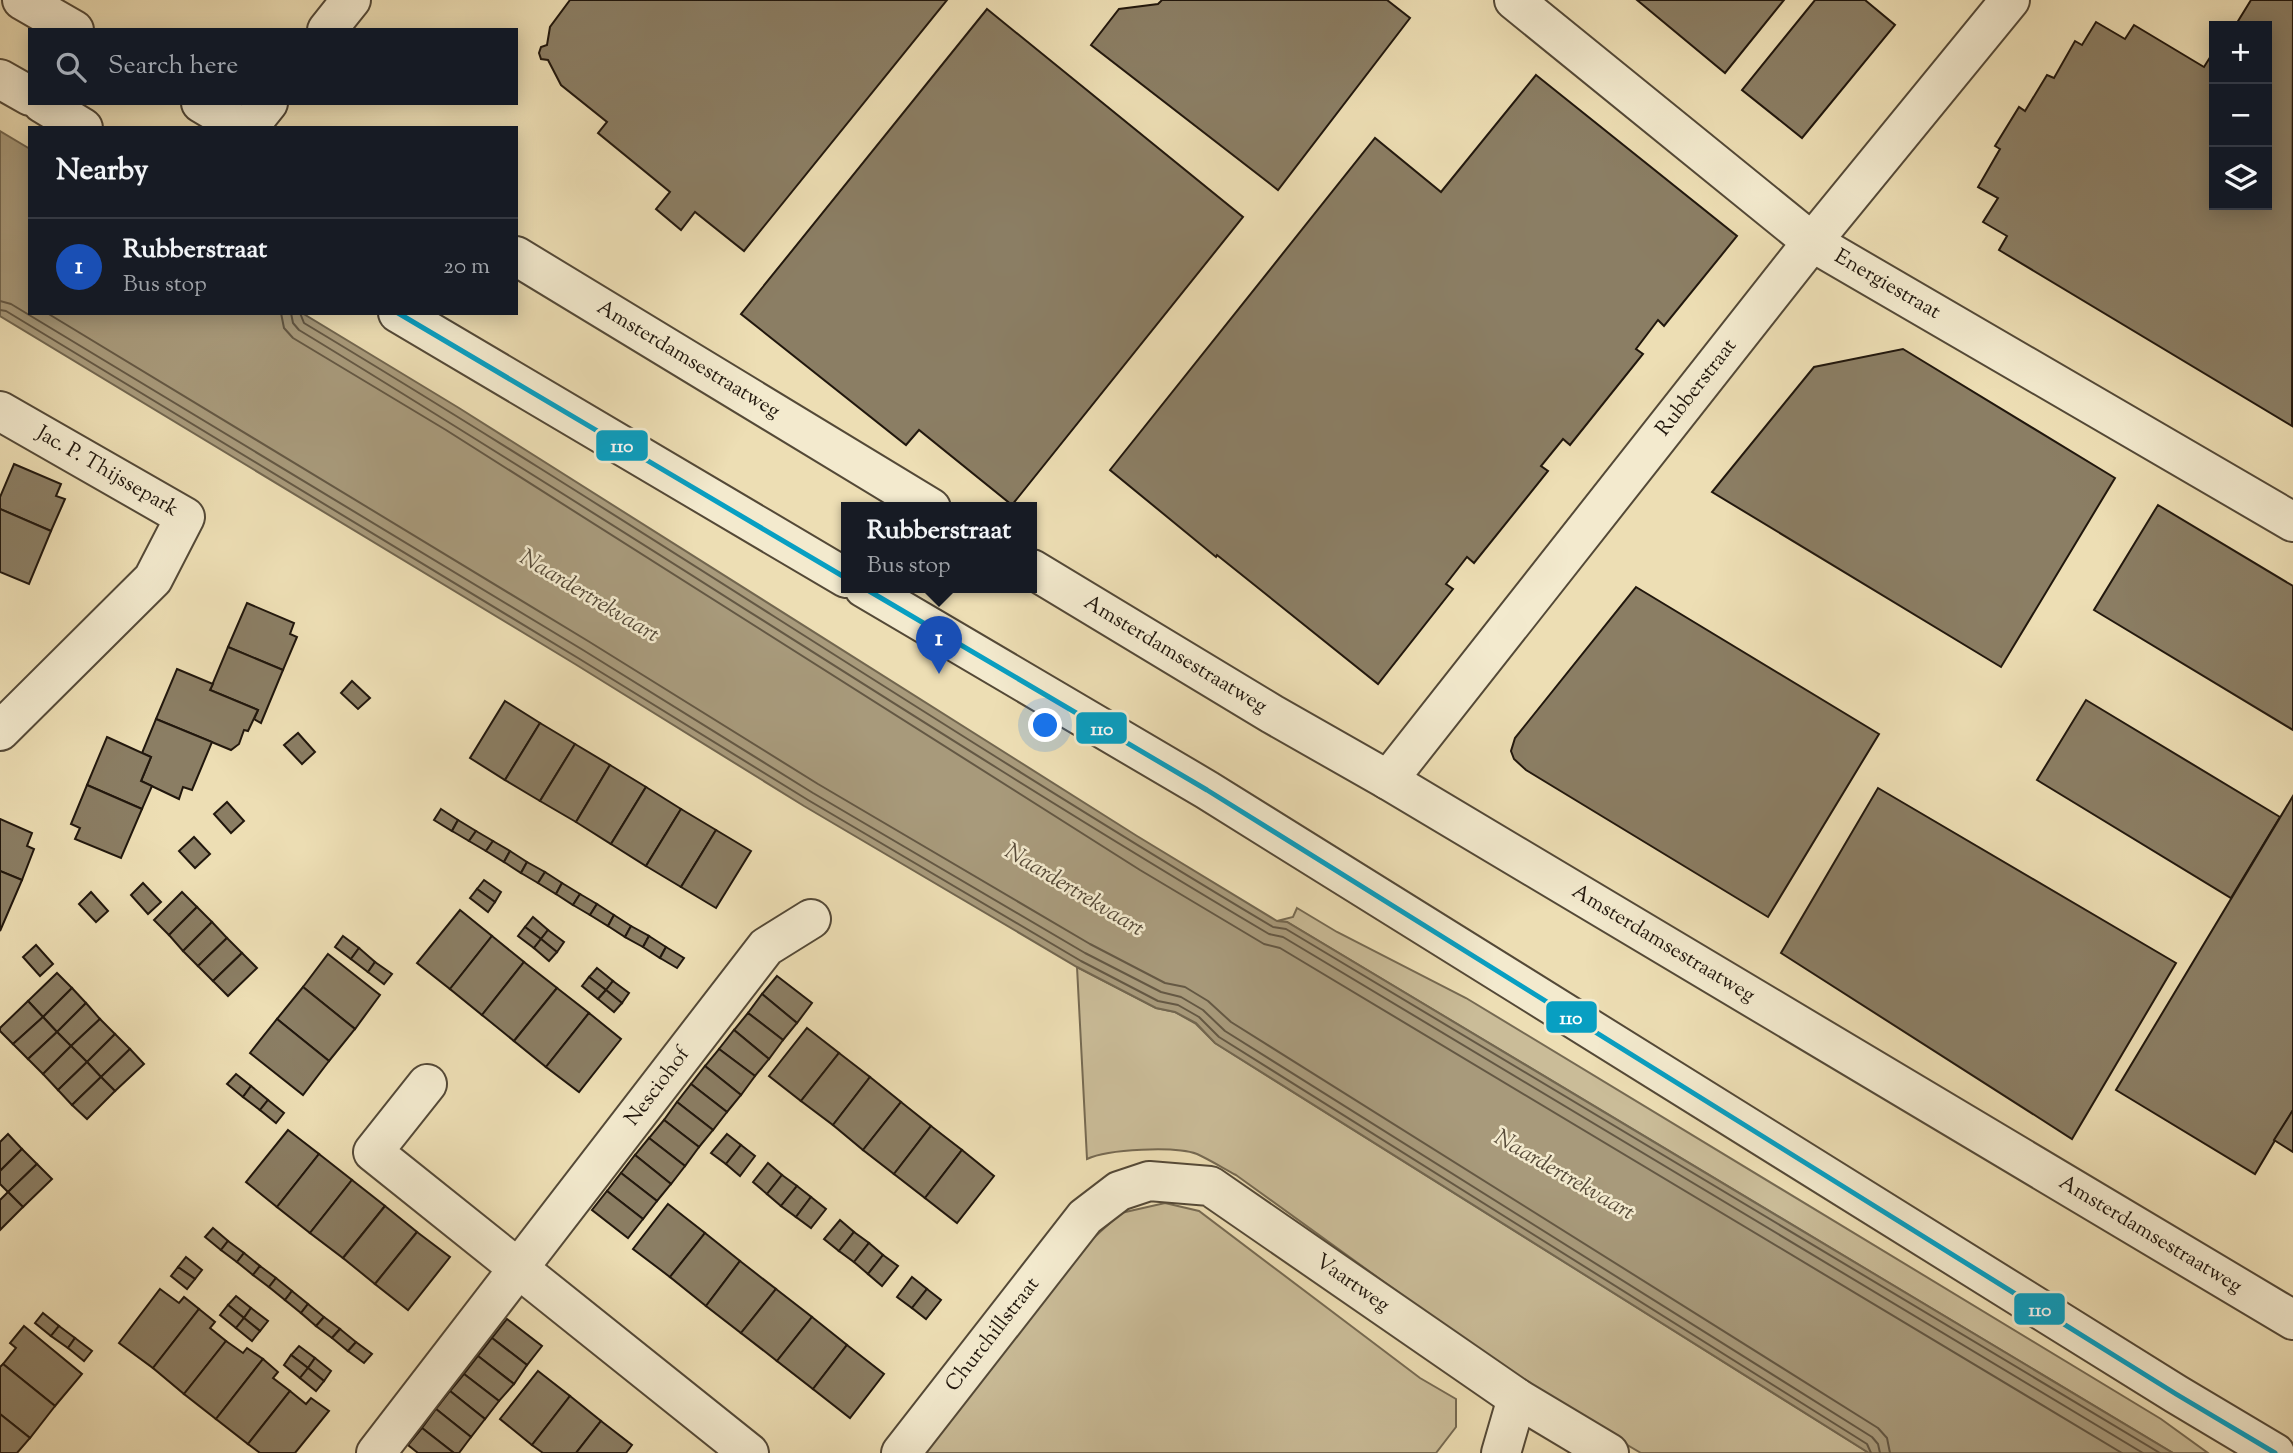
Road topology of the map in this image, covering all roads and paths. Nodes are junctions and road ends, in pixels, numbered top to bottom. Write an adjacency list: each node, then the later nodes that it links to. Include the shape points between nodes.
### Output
1 (22, 0): 5 (street)
2 (351, 0): 6 (street)
3 (1514, 0): 15 (street, Energiestraat)
4 (2010, 0): 15 (street, Rubberstraat)
5 (71, 28)
6 (329, 28)
7 (0, 79): 8 (street)
8 (28, 95)
9 (44, 105): 12 (street)
10 (205, 105): 13 (street)
11 (266, 105): 14 (street)
12 (80, 126)
13 (241, 126)
14 (247, 126)
15 (1812, 242): 20 (street, Energiestraat); 25 (street, Rubberstraat)
16 (518, 257): 19 (street, Amsterdamsestraatweg)
17 (401, 315): 22 (street)
18 (0, 411): 24 (street, Jac. P. Thijssepark, via 185,517 153,579)
19 (921, 502)
20 (2293, 522)
21 (1037, 572): 25 (street, Amsterdamsestraatweg)
22 (841, 575)
23 (873, 593): 37 (street, via 1208,790)
24 (0, 731)
25 (1388, 780): 30 (street, Amsterdamsestraatweg)
26 (811, 919): 29 (street, Nesciohof, via 766,947)
27 (427, 1084): 29 (street, via 373,1152)
28 (1084, 1217): 31 (street, Vaartweg, via 1119,1191 1149,1181 1209,1186); 34 (street, Churchillstraat)
29 (519, 1269): 32 (street, Nesciohof); 33 (street)
30 (2293, 1320)
31 (1517, 1398): 35 (street); 36 (street, Vaartweg)
32 (376, 1453)
33 (749, 1453)
34 (901, 1453)
35 (1501, 1453)
36 (1609, 1453)
37 (2276, 1453)

